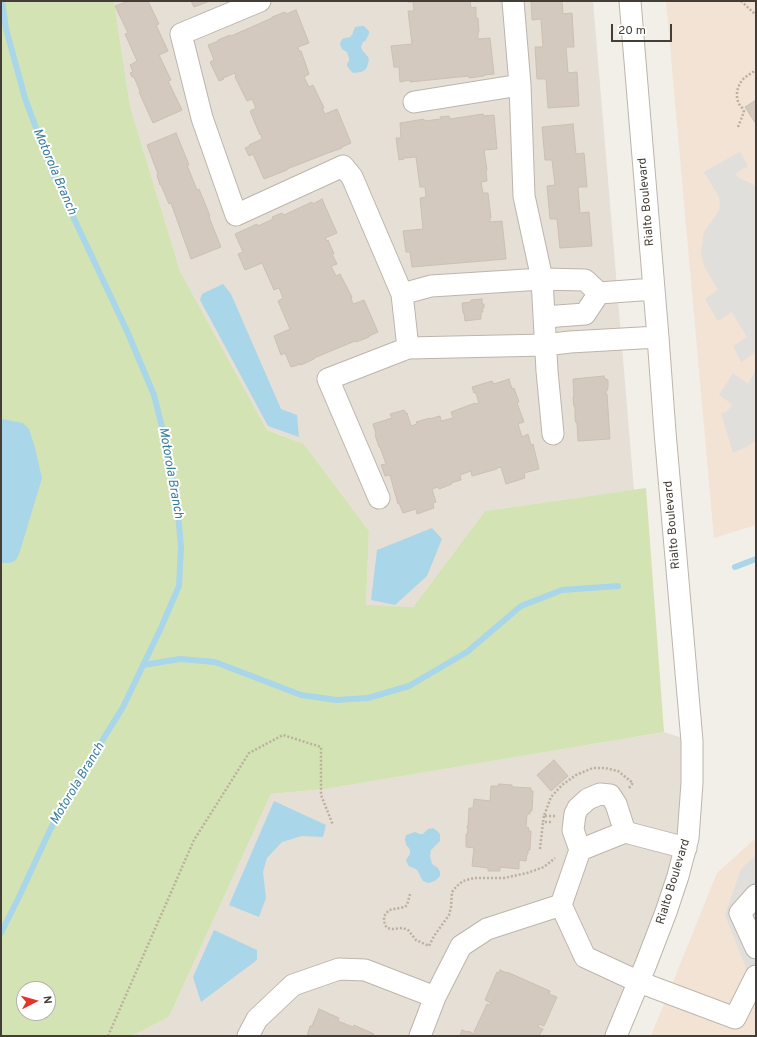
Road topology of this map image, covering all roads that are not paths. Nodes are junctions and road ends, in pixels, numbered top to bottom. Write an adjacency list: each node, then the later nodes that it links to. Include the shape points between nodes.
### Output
1 (260, 1): 9 (street, via 181,34 202,118 236,215 343,166 352,177)
2 (513, 1): 4 (street)
3 (630, 1): 7 (street, Rialto Boulevard)
4 (520, 84): 5 (street); 6 (street, via 524,196)
5 (414, 102)
6 (542, 279): 8 (street, via 585,280); 9 (street, via 431,286); 10 (street)
7 (654, 289): 8 (street); 11 (street, Rialto Boulevard)
8 (599, 293): 10 (street, via 585,314)
9 (402, 294): 13 (street)
10 (544, 317): 12 (street)
11 (658, 337): 12 (street); 17 (street, Rialto Boulevard, via 692,741 692,784)
12 (546, 345): 13 (street); 14 (street)
13 (408, 348): 15 (street, via 328,379)
14 (554, 434)
15 (379, 498)
16 (625, 832): 17 (street); 18 (street); 18 (street, via 616,804 610,795 600,794 588,799 575,814 573,830)
17 (686, 848): 23 (street, Rialto Boulevard, via 666,912)
18 (580, 850): 20 (street)
19 (756, 894): 21 (street, via 740,913)
20 (562, 904): 23 (street, via 585,958); 24 (street, via 487,929 461,946)
21 (756, 948)
22 (756, 976): 25 (street)
23 (639, 982): 25 (street); 28 (street, Rialto Boulevard)
24 (435, 996): 26 (street, via 365,970 339,969 293,985 257,1019); 27 (street)
25 (734, 1027)
26 (248, 1036)
27 (420, 1036)
28 (616, 1036)

